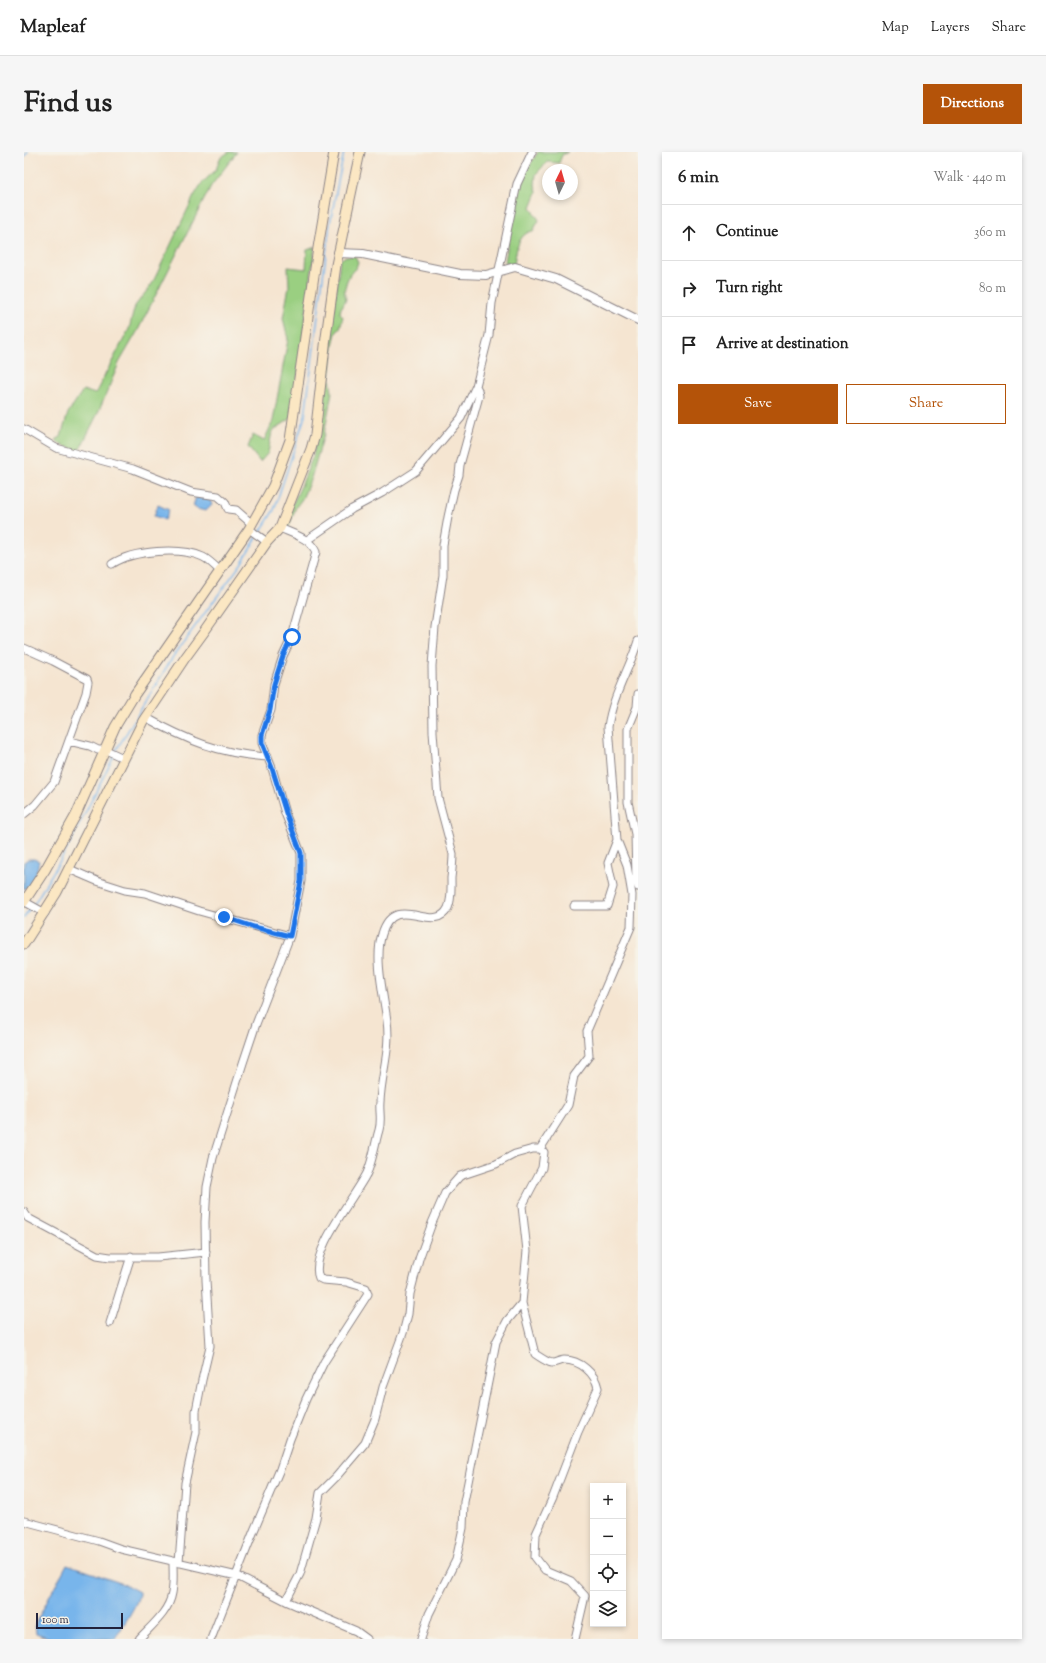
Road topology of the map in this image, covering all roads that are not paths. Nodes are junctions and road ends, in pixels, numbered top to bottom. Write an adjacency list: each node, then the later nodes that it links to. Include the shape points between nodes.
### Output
1 (334, 152): 9 (main road, via 290,440 273,486)
2 (360, 152): 4 (main road)
3 (532, 152): 5 (street, via 517,184)
4 (338, 253): 5 (street, via 363,254 460,274 486,275); 10 (main road, via 315,435)
5 (499, 271): 6 (street, via 515,267 556,279); 7 (street, via 489,334)
6 (638, 320)
7 (476, 386): 11 (street, via 461,418 416,471 352,509); 40 (street, via 479,396 445,530 443,575 432,654 437,790 453,854 449,907 436,918 404,913 395,915 386,923 381,936 380,975 388,1033 380,1101 380,1127 368,1171 329,1233 317,1266 319,1278 359,1285 366,1288 368,1294 324,1362 306,1399)
8 (24, 430): 9 (street, via 56,448 133,469 191,492 218,496 228,509 236,510)
9 (250, 527): 12 (street); 14 (main road)
10 (280, 528): 11 (street); 12 (main road)
11 (307, 540): 21 (street, via 316,552 292,637 274,684 270,710 262,735 262,743)
12 (267, 542): 18 (main road, via 168,680)
13 (112, 564): 14 (street, via 135,555 176,550 204,557)
14 (220, 571): 20 (main road, via 134,694)
15 (638, 641): 24 (street, via 610,710 608,727)
16 (24, 648): 19 (street, via 87,679 86,692)
17 (638, 694): 26 (street, via 637,707 628,730 628,802 635,834)
18 (145, 717): 21 (street, via 203,745 228,752); 22 (main road)
19 (69, 741): 20 (street); 23 (street, via 54,782)
20 (106, 750): 22 (street); 27 (main road, via 76,815)
21 (268, 757): 30 (street, via 301,853 301,881)
22 (123, 758): 25 (main road)
23 (24, 814)
24 (617, 840): 28 (street, via 608,862 613,887 607,906); 32 (street, via 627,865 632,895 631,927 587,1031 589,1056 574,1076 568,1105)
25 (69, 869): 29 (main road); 30 (street, via 125,890 145,892 199,911)
26 (638, 887)
27 (25, 901): 29 (street)
28 (574, 906)
29 (41, 911): 31 (main road)
30 (290, 936): 34 (street, via 256,1024 213,1158 207,1187)
31 (24, 944)
32 (540, 1149): 36 (street, via 544,1152 542,1168 522,1206 527,1252); 41 (street, via 515,1154 496,1164 460,1176 445,1193 419,1259 403,1333 383,1387 375,1419 364,1443 320,1493 316,1518 300,1574)
33 (24, 1212): 35 (street, via 28,1218 98,1255)
34 (206, 1252): 35 (street, via 158,1257); 39 (street, via 210,1346 196,1411 196,1432 185,1483)
35 (132, 1256): 37 (street)
36 (522, 1303): 45 (street, via 507,1321 496,1342 464,1502 456,1560 429,1614); 46 (street, via 535,1354 553,1363 571,1360 590,1371 598,1388 536,1534 535,1557 545,1570 571,1581 585,1596)
37 (110, 1323)
38 (24, 1521): 39 (street)
39 (176, 1562): 40 (street); 42 (street, via 171,1600)
40 (237, 1576): 41 (street); 43 (street)
41 (286, 1601): 44 (street, via 356,1631)
42 (139, 1639)
43 (211, 1639)
44 (367, 1639)
45 (421, 1639)
46 (575, 1639)

